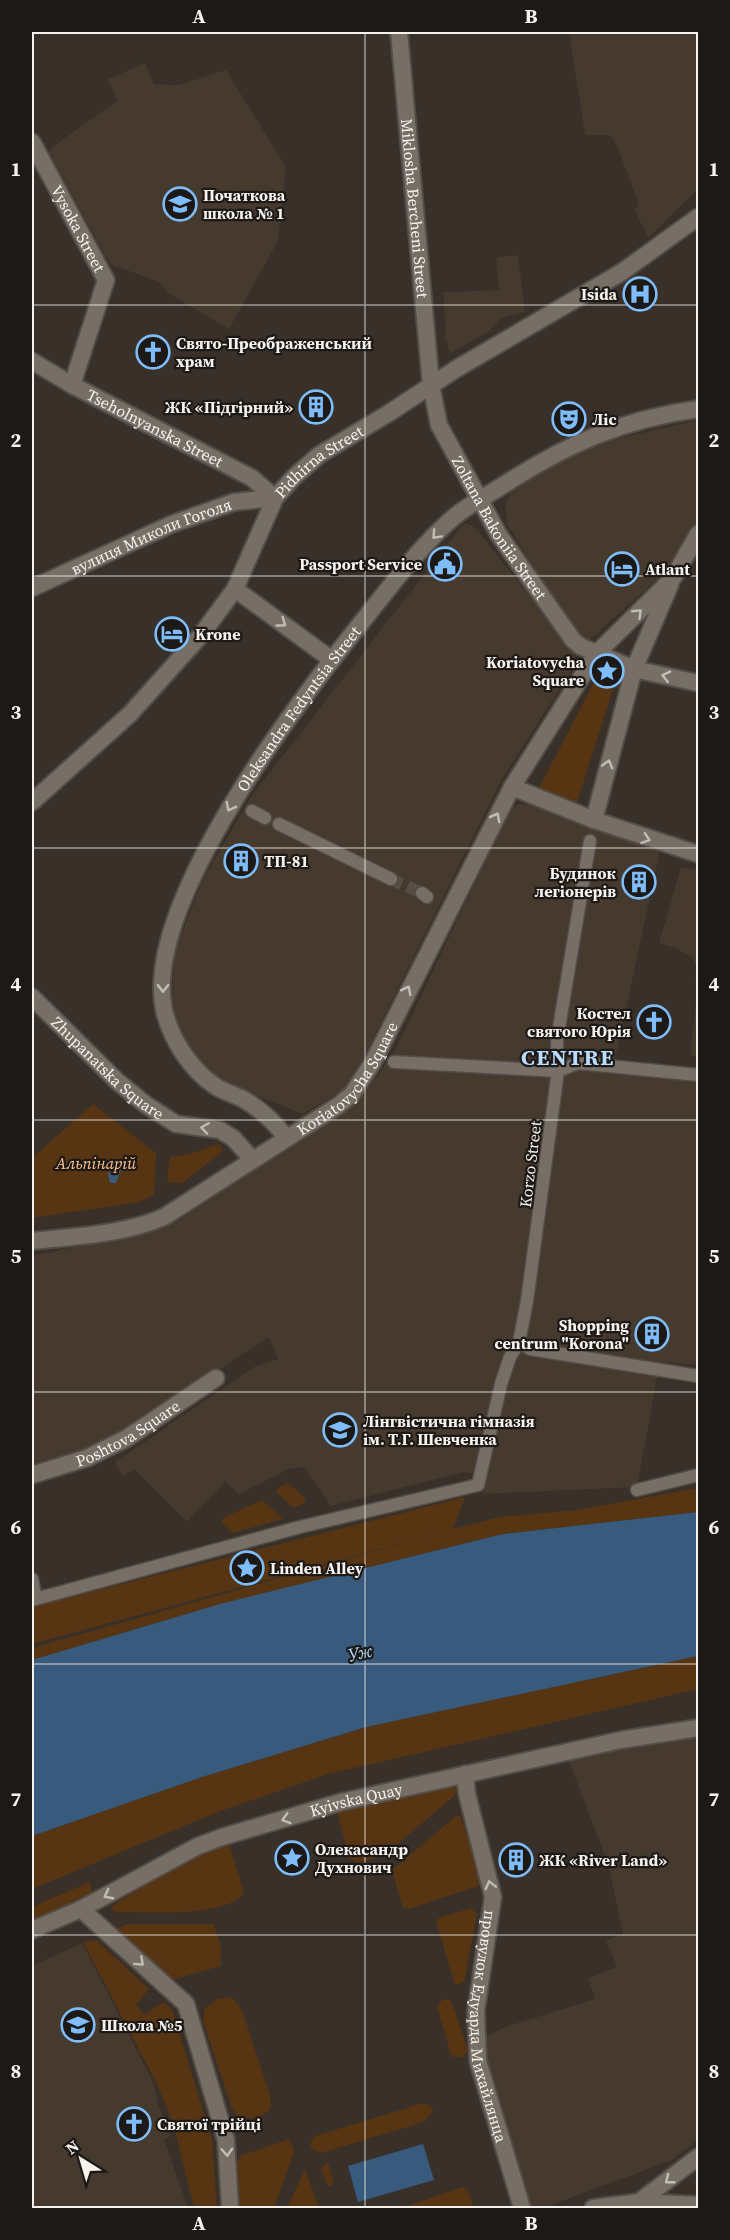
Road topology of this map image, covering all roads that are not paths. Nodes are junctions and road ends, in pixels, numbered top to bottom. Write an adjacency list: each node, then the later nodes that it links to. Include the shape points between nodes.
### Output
1 (399, 32): 6 (street, Miklosha Bercheni Street)
2 (32, 142): 5 (street, Vysoka Street, via 106,280)
3 (699, 217): 6 (street, Pidhirna Street, via 622,272)
4 (32, 361): 5 (street, Tseholnyanska Street)
5 (72, 385): 8 (street, Tseholnyanska Street, via 252,478)
6 (431, 385): 8 (street, Pidhirna Street, via 319,455); 9 (street, Zoltana Bakoniia Street, via 439,425)
7 (699, 409): 9 (street, Oleksandra Fedyntsia Street, via 654,416 602,431 527,469)
8 (275, 498): 12 (street, вулиця Миколи Гоголя, via 234,502 172,524); 13 (street, Pidhirna Street)
9 (481, 499): 14 (street, Zoltana Bakoniia Street, via 499,535 567,633); 15 (street, Oleksandra Fedyntsia Street, one-way to 15, via 440,531)
10 (699, 534): 11 (street, Koriatovycha Square)
11 (673, 578): 14 (street, Koriatovycha Square, one-way to 11); 16 (street, Koriatovycha Square)
12 (32, 588)
13 (234, 589): 15 (street, one-way to 15); 19 (street, Pidhirna Street, via 158,686)
14 (596, 654): 16 (street); 18 (street, Koriatovycha Square)
15 (332, 660): 31 (street, Oleksandra Fedyntsia Street, one-way to 31, via 233,801 201,861 176,919 162,981 165,1013 186,1058 216,1087 246,1101)
16 (634, 669): 17 (street, one-way to 16); 22 (street, Koriatovycha Square, one-way to 16)
17 (699, 684)
18 (512, 787): 22 (street); 31 (street, Koriatovycha Square, one-way to 18, via 339,1105 359,1084)
19 (32, 802)
20 (252, 811): 21 (street)
21 (266, 818)
22 (594, 820): 25 (street, one-way to 25)
23 (279, 824): 26 (street)
24 (590, 841): 29 (street, Korzo Street, via 557,1040)
25 (699, 854)
26 (391, 879)
27 (32, 998): 32 (street, Zhupanatska Square, one-way to 27, via 220,1130 176,1124 146,1104)
28 (394, 1062): 29 (street)
29 (558, 1071): 30 (street, via 578,1063); 34 (street, Korzo Street, via 537,1241)
30 (699, 1075)
31 (286, 1137): 32 (street)
32 (252, 1159): 33 (street, via 146,1225 109,1233)
33 (32, 1240)
34 (519, 1342): 35 (street, via 530,1349); 41 (street, Korzo Street, via 501,1384 478,1485 300,1527)
35 (699, 1376)
36 (216, 1378): 37 (street, Poshtova Square, via 127,1438 87,1458)
37 (32, 1475)
38 (699, 1475): 39 (street)
39 (637, 1490)
40 (32, 1580): 41 (street)
41 (34, 1599)
42 (699, 1728): 43 (street, Kyivska Quay, via 621,1740)
43 (465, 1774): 44 (street, Kyivska Quay, one-way to 44, via 341,1802 222,1837); 50 (street, провулок Едуарда Михайлянца, one-way to 43, via 478,2061 476,2011 493,1897)
44 (81, 1909): 45 (street, Kyivska Quay); 49 (street, one-way to 49, via 186,2004 226,2140)
45 (32, 1930)
46 (699, 2157): 47 (street, one-way to 47)
47 (639, 2205): 48 (street); 51 (street)
48 (699, 2205)
49 (230, 2208)
50 (522, 2208)
51 (593, 2208)

